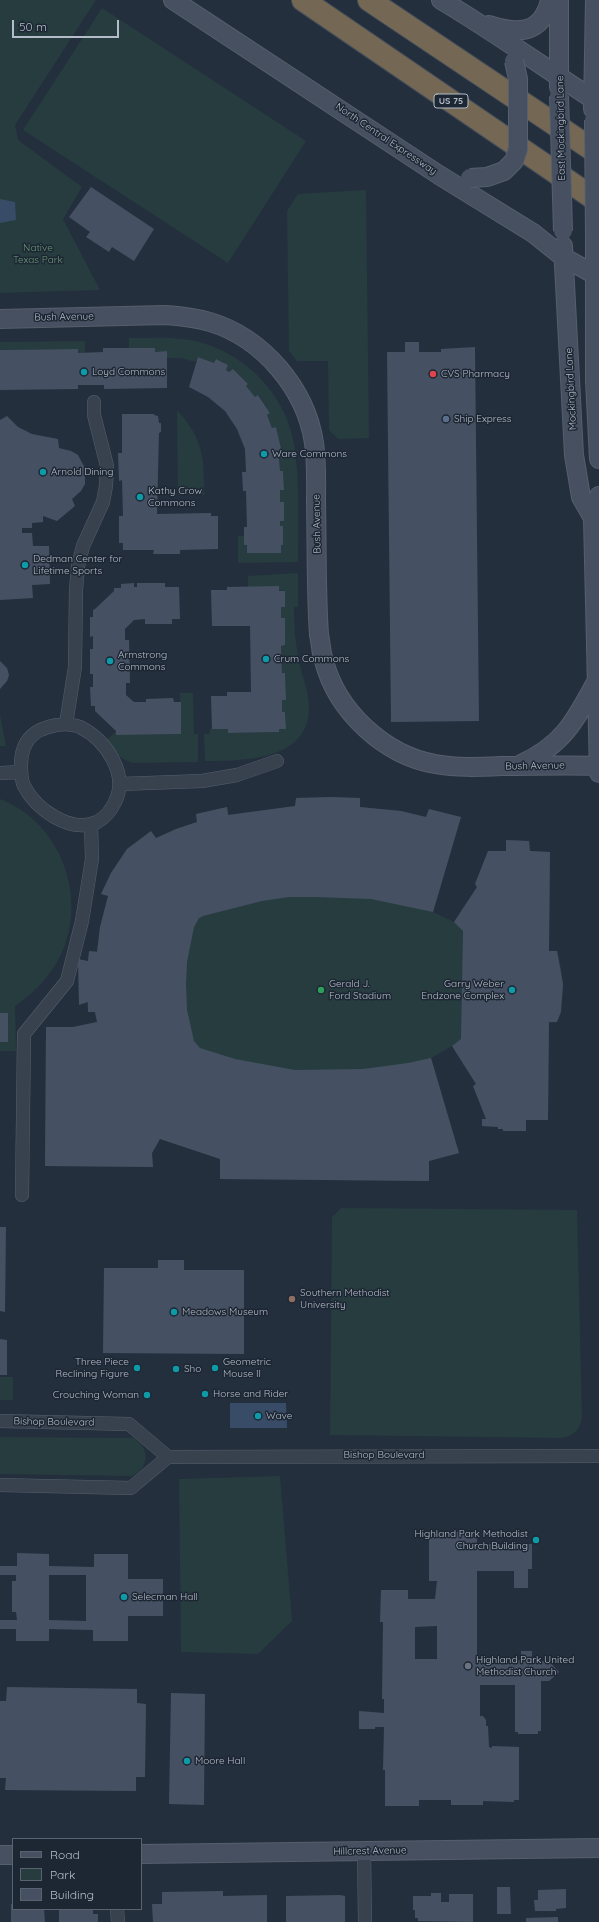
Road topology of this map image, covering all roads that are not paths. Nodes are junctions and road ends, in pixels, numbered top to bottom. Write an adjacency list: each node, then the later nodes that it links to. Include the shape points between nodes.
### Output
1 (173, 0): 13 (main road, North Central Expressway)
2 (303, 0): 14 (highway, US 75)
3 (370, 0): 12 (highway)
4 (441, 0): 8 (main road)
5 (550, 0): 8 (main road, via 545,16 539,24 529,29 509,31)
6 (559, 0): 10 (main road, East Mockingbird Lane)
7 (595, 0): 11 (main road)
8 (479, 22): 9 (main road)
9 (511, 53): 10 (main road); 13 (main road, bridge, via 518,87 518,149 514,161 504,171 487,177)
10 (559, 79): 11 (main road); 15 (main road, East Mockingbird Lane, bridge)
11 (596, 101): 16 (main road, bridge, via 594,120)
12 (599, 154)
13 (439, 175): 15 (main road, North Central Expressway, via 532,233)
14 (599, 202)
15 (563, 257): 16 (main road, North Central Expressway); 22 (main road, Mockingbird Lane, via 574,455 581,497)
16 (597, 276): 18 (main road)
17 (0, 319): 26 (main road, Bush Avenue, via 187,317 211,322 230,330 246,338 262,351 278,367 298,395 311,428 316,462 319,634 324,662 333,685 362,724 378,738 414,758 434,764 460,767)
18 (597, 375): 20 (main road)
19 (94, 402): 24 (street, via 94,415 107,466 106,486 103,502 83,546 78,566 75,667)
20 (599, 459)
21 (599, 496): 22 (main road, Mockingbird Lane)
22 (593, 518): 23 (main road, Mockingbird Lane)
23 (596, 682): 26 (main road, via 581,710 557,743 537,757); 27 (main road, Mockingbird Lane)
24 (66, 724): 28 (street, via 38,730 27,740 23,747); 31 (street, via 80,727 102,745 118,770)
25 (277, 761): 31 (street, via 236,775 202,781)
26 (516, 766): 27 (main road, Bush Avenue)
27 (599, 766): 30 (main road, Mockingbird Lane)
28 (21, 772): 29 (street); 32 (street, via 24,785 33,799 48,812 60,820 73,824)
29 (0, 773)
30 (599, 773)
31 (120, 784): 32 (street, via 110,812)
32 (91, 824): 33 (street, via 91,867 82,921 67,981 24,1034)
33 (22, 1195)
34 (0, 1421): 36 (street, Bishop Boulevard, via 129,1424)
35 (599, 1456): 36 (street, Bishop Boulevard)
36 (168, 1457): 37 (street, via 131,1488)
37 (0, 1485)
38 (599, 1848): 39 (main road, Hillcrest Avenue)
39 (364, 1851): 40 (main road, Hillcrest Avenue); 45 (street)
40 (142, 1854)
41 (0, 1855): 42 (main road)
42 (12, 1855)
43 (118, 1910): 44 (street)
44 (118, 1922)
45 (366, 1922)

